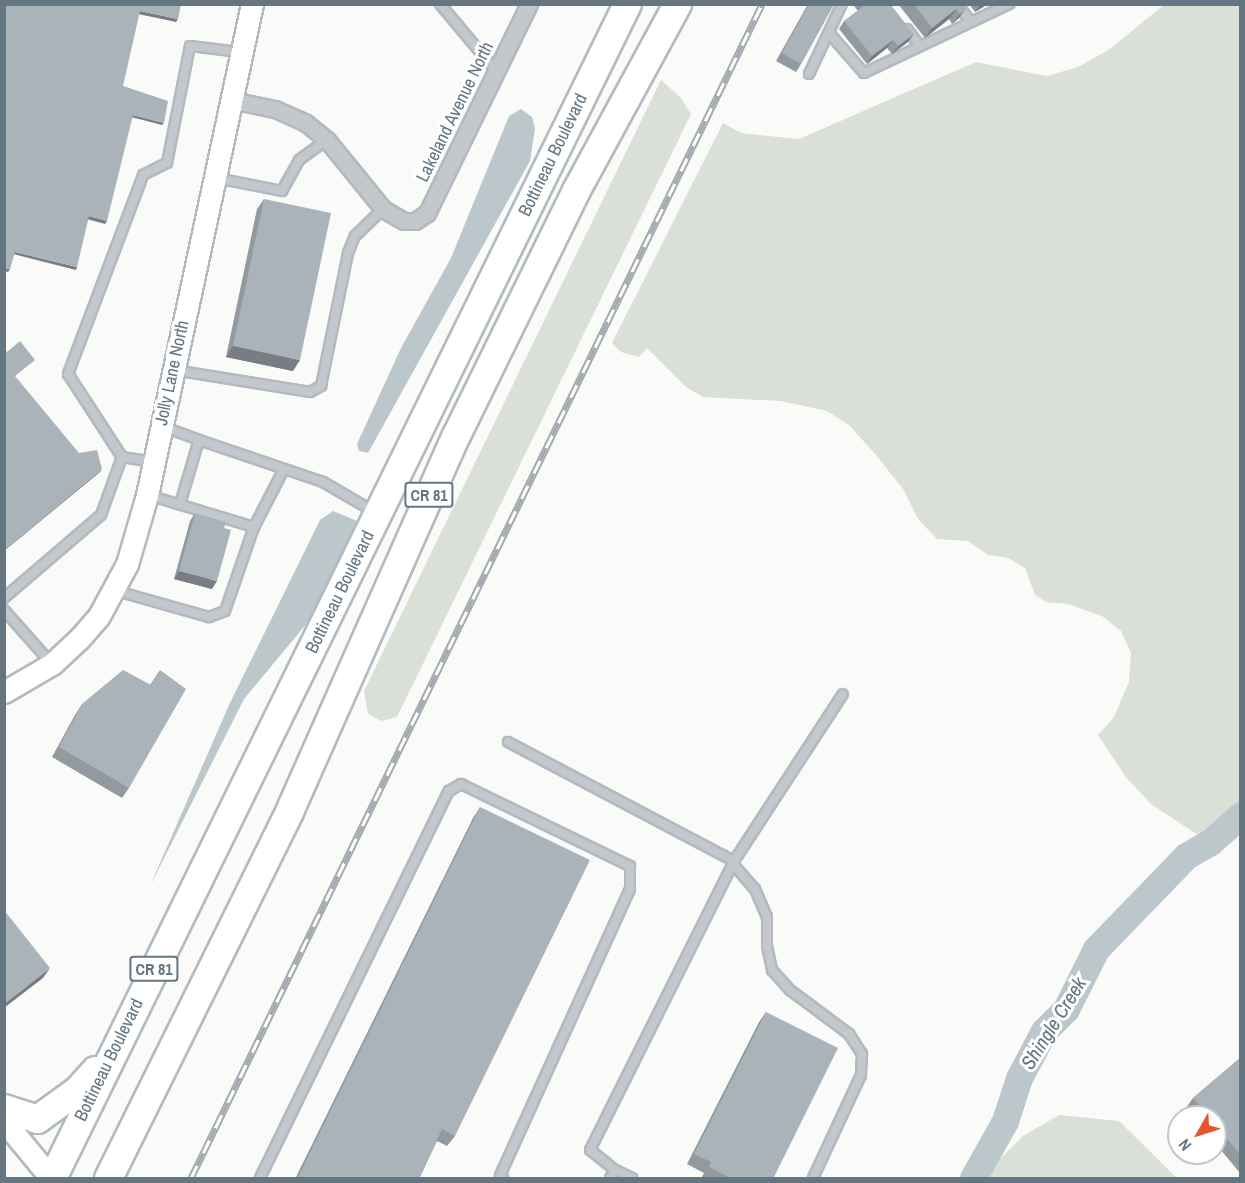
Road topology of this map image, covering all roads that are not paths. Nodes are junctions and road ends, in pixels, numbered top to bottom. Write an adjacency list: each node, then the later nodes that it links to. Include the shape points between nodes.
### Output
1 (252, 4): 13 (street, Jolly Lane North)
2 (440, 4): 14 (lane)
3 (529, 4): 14 (street, Lakeland Avenue North)
4 (627, 4): 28 (highway, Bottineau Boulevard / CR 81)
5 (677, 4): 42 (highway, Bottineau Boulevard / CR 81, via 576,190 456,435 290,809)
6 (842, 4): 11 (lane)
7 (957, 4): 10 (lane)
8 (1007, 5): 10 (lane)
9 (900, 21): 12 (lane)
10 (971, 22): 12 (lane)
11 (829, 33): 12 (lane, via 864,73); 15 (lane)
12 (920, 46)
13 (242, 53): 16 (street, Jolly Lane North); 23 (lane, via 190,46 167,163 143,176 68,374)
14 (496, 71): 19 (street, Lakeland Avenue North, via 427,213 415,221 404,221)
15 (809, 74)
16 (231, 100): 17 (street, via 285,114 306,123); 18 (street, Jolly Lane North)
17 (327, 140): 18 (lane, via 299,160 282,191); 19 (street)
18 (215, 178): 20 (street, Jolly Lane North)
19 (383, 209): 20 (lane, via 355,236 348,253 321,386 310,392)
20 (172, 370): 21 (street, Jolly Lane North)
21 (160, 425): 22 (lane); 24 (street, Jolly Lane North)
22 (200, 440): 25 (lane); 27 (lane)
23 (122, 457): 24 (lane); 31 (lane, via 101,515)
24 (153, 463): 26 (street, Jolly Lane North)
25 (284, 469): 28 (lane, via 323,482); 29 (lane)
26 (147, 495): 27 (lane); 30 (street, Jolly Lane North, via 130,555)
27 (180, 504): 29 (lane)
28 (377, 514): 38 (highway, Bottineau Boulevard / CR 81, via 251,776)
29 (254, 526): 30 (lane, via 225,611 209,617)
30 (113, 590): 33 (street, Jolly Lane North, via 99,616)
31 (4, 598)
32 (4, 610): 33 (lane)
33 (52, 664): 34 (street, Jolly Lane North)
34 (4, 692)
35 (843, 694): 37 (lane)
36 (508, 742): 37 (lane)
37 (733, 862): 41 (lane, via 590,1150); 48 (lane, via 755,889 767,917 772,970 790,990 849,1034 862,1054 861,1076)
38 (110, 1054): 39 (highway, via 77,1090 37,1119); 44 (highway, Bottineau Boulevard / CR 81)
39 (4, 1108)
40 (4, 1121): 44 (street)
41 (615, 1170): 46 (lane); 47 (lane)
42 (109, 1178)
43 (500, 1178): 45 (lane, via 630,889 630,866 461,784 449,791)
44 (51, 1179)
45 (260, 1179)
46 (610, 1179)
47 (632, 1179)
48 (813, 1179)

